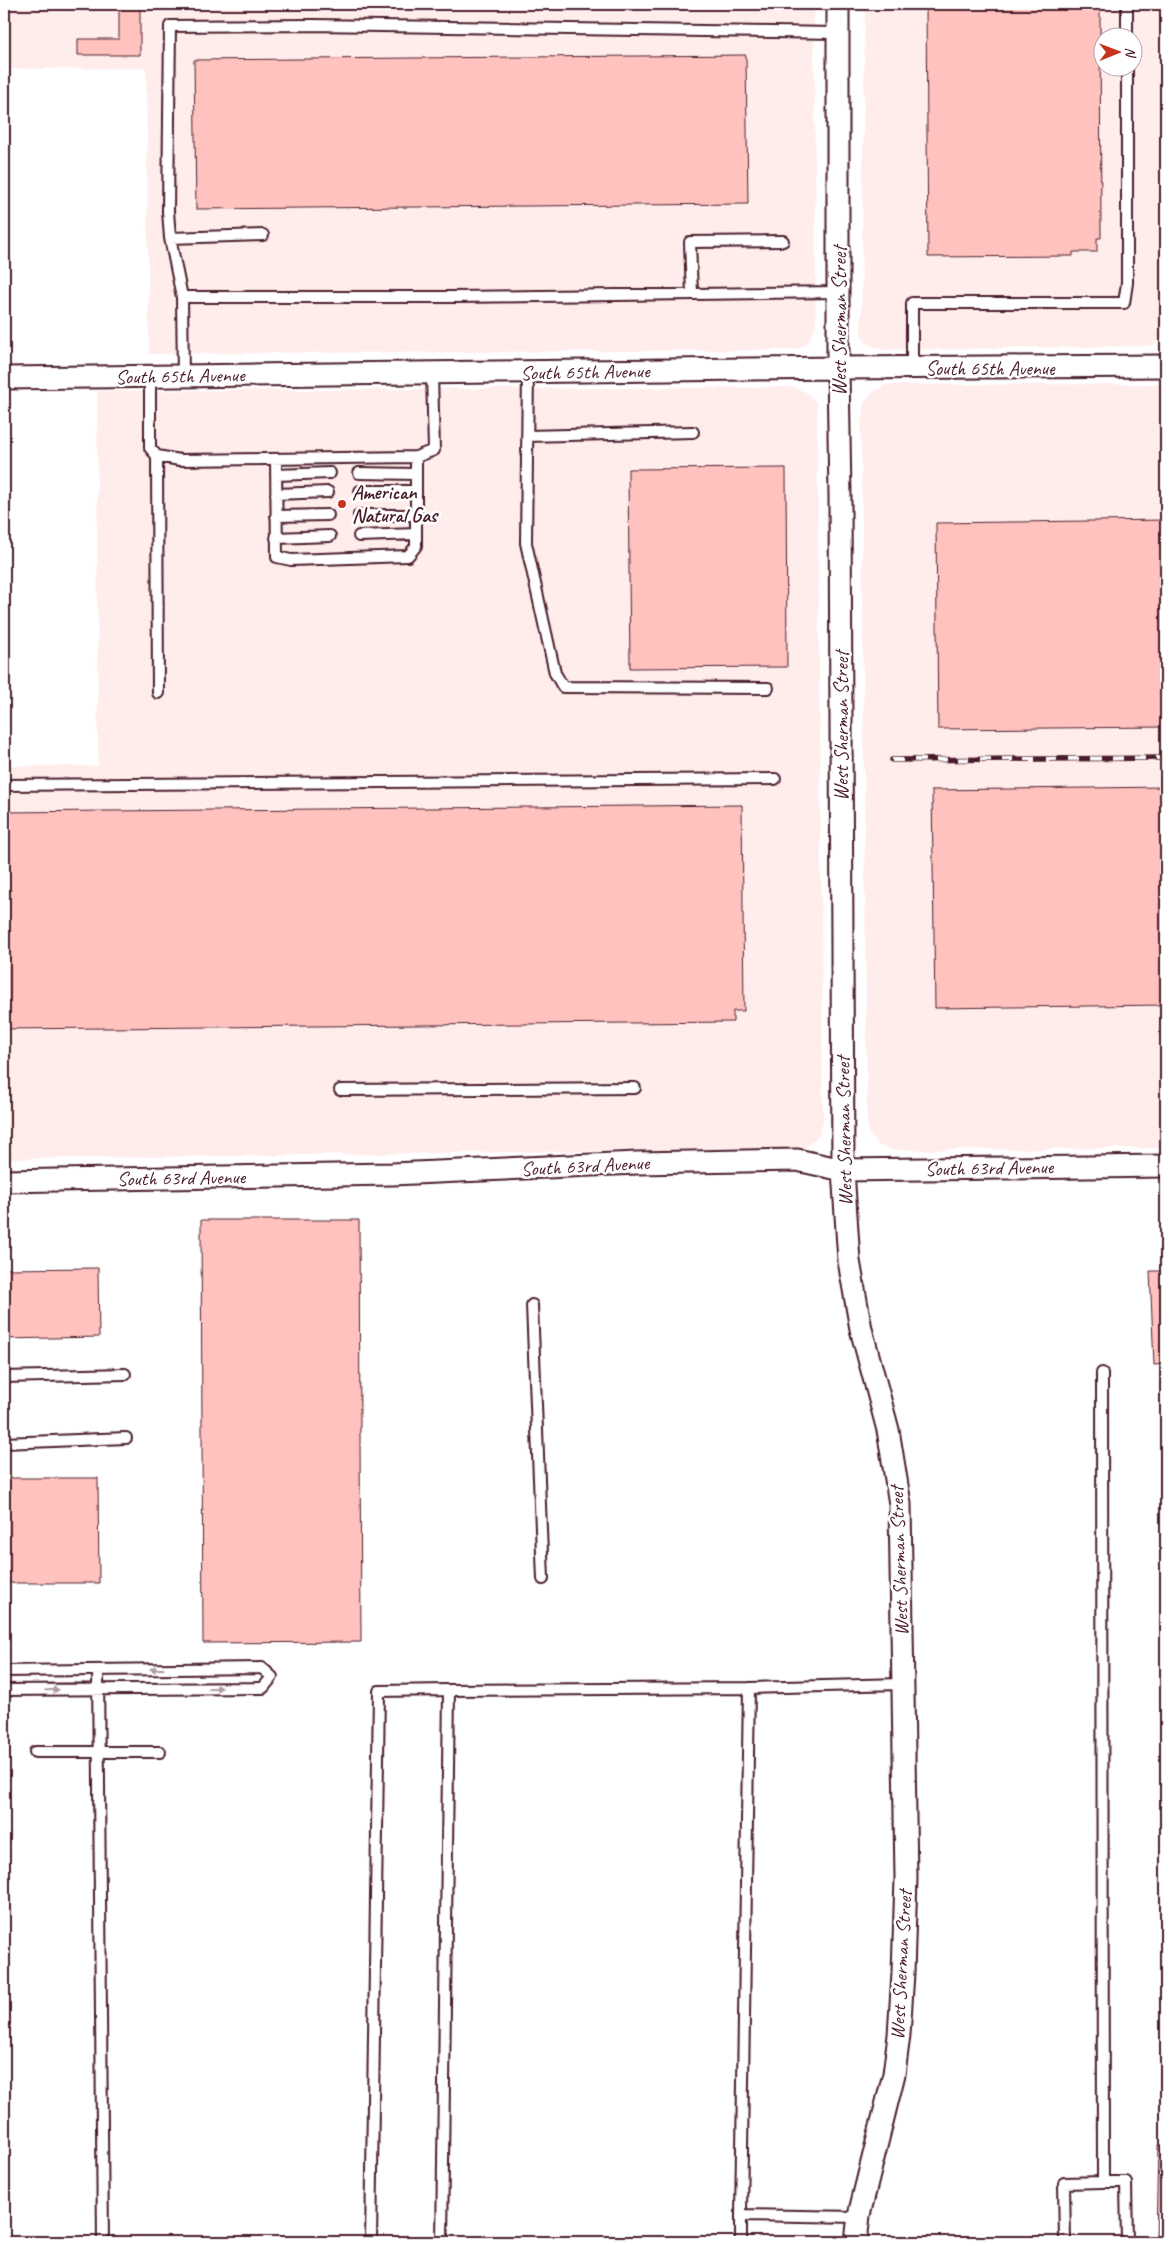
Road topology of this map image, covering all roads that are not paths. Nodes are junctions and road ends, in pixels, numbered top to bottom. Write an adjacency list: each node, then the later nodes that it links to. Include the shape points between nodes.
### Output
1 (1127, 4): 3 (lane)
2 (838, 10): 4 (street, West Sherman Street)
3 (1127, 28)
4 (838, 33): 7 (lane, via 170,26); 9 (street, West Sherman Street)
5 (1127, 78): 14 (lane, via 1127,284 1124,303 912,303)
6 (263, 235): 7 (lane)
7 (170, 238): 11 (lane)
8 (783, 241): 10 (lane, via 690,242)
9 (839, 292): 10 (lane); 13 (street, West Sherman Street)
10 (692, 294): 11 (lane)
11 (182, 297): 17 (lane)
12 (1166, 366): 14 (street, South 65th Avenue)
13 (838, 368): 14 (street, South 65th Avenue); 15 (street, South 65th Avenue); 48 (street, West Sherman Street)
14 (912, 368)
15 (528, 373): 16 (street, South 65th Avenue); 21 (lane)
16 (432, 374): 17 (street, South 65th Avenue); 23 (lane, via 434,450)
17 (183, 376): 18 (street, South 65th Avenue)
18 (150, 377): 19 (street, South 65th Avenue); 22 (lane, via 150,448)
19 (4, 378)
20 (693, 432): 21 (lane)
21 (527, 436): 41 (lane, via 526,542 555,673 563,687)
22 (157, 456): 24 (lane, via 180,460); 42 (lane)
23 (416, 457): 24 (lane); 27 (lane)
24 (276, 458): 28 (lane)
25 (330, 473): 28 (lane)
26 (359, 473): 27 (lane)
27 (416, 474): 29 (lane)
28 (276, 475): 32 (lane)
29 (416, 491): 31 (lane); 35 (lane)
30 (328, 492): 32 (lane)
31 (360, 492)
32 (276, 494): 36 (lane)
33 (328, 515): 36 (lane)
34 (359, 515): 35 (lane)
35 (416, 515): 37 (lane)
36 (276, 516): 40 (lane)
37 (416, 534): 39 (lane); 40 (lane, via 416,546 408,556 291,560 277,557)
38 (330, 536): 40 (lane)
39 (359, 536)
40 (276, 538)
41 (768, 688)
42 (158, 693)
43 (775, 779): 44 (lane)
44 (4, 786)
45 (635, 1088): 46 (lane)
46 (340, 1090)
47 (1166, 1166): 48 (street, South 63rd Avenue)
48 (842, 1170): 49 (street, South 63rd Avenue, via 798,1160 637,1163 392,1174); 59 (street, West Sherman Street, via 849,1262 861,1329 888,1430 900,1504)
49 (4, 1181)
50 (532, 1305): 56 (lane)
51 (1102, 1373): 67 (lane)
52 (125, 1374): 53 (lane)
53 (4, 1377)
54 (126, 1438): 55 (lane)
55 (4, 1442)
56 (543, 1579)
57 (98, 1670): 58 (lane); 61 (lane); 61 (lane, one-way to 57, via 263,1688 272,1677 262,1668)
58 (4, 1671)
59 (902, 1684): 60 (lane); 69 (street, West Sherman Street, via 906,1878 899,2035 894,2074)
60 (749, 1688): 63 (lane); 68 (lane)
61 (98, 1689): 62 (lane, one-way to 61); 65 (lane)
62 (4, 1690)
63 (449, 1690): 71 (lane, via 379,1691); 72 (lane)
64 (35, 1752): 65 (lane)
65 (99, 1752): 66 (lane); 70 (lane)
66 (160, 1752)
67 (1102, 2182): 75 (lane, via 1064,2183); 76 (lane, via 1126,2182)
68 (741, 2215): 69 (lane); 73 (lane)
69 (859, 2217): 74 (street, West Sherman Street)
70 (103, 2242)
71 (371, 2242)
72 (442, 2242)
73 (741, 2242)
74 (856, 2242)
75 (1065, 2242)
76 (1127, 2242)

